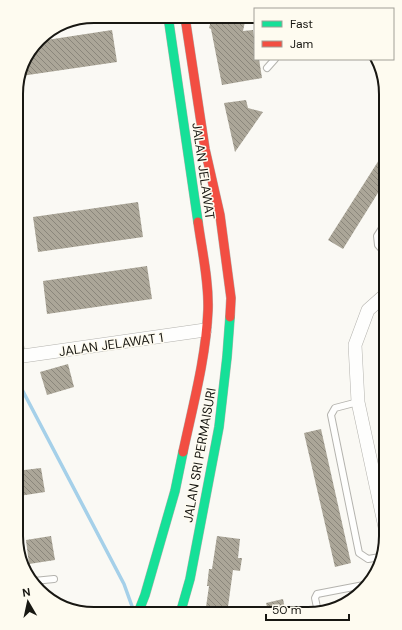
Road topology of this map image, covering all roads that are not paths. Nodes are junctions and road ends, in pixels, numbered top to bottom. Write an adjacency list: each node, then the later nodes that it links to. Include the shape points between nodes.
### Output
1 (169, 23): 9 (street, JALAN JELAWAT)
2 (186, 23): 7 (street, JALAN JELAWAT, via 205,149 220,215)
3 (274, 60): 4 (lane)
4 (267, 68)
5 (379, 233): 6 (lane)
6 (379, 246)
7 (231, 298): 9 (street, via 219,322 212,329); 11 (street, JALAN SRI PERMAISURI)
8 (379, 300): 12 (street, via 368,310 355,345)
9 (212, 334): 10 (street, JALAN JELAWAT 1); 11 (street, via 223,345); 19 (street, JALAN SRI PERMAISURI, via 203,358 179,491)
10 (23, 356)
11 (227, 357): 20 (street, JALAN SRI PERMAISURI, via 218,427 201,495 190,579)
12 (358, 402): 13 (street); 14 (lane, via 335,408 331,415 359,553 368,559)
13 (379, 500)
14 (376, 558)
15 (54, 579): 16 (lane)
16 (39, 580)
17 (358, 586): 18 (lane, via 317,594)
18 (317, 606)
19 (141, 607)
20 (182, 607)

